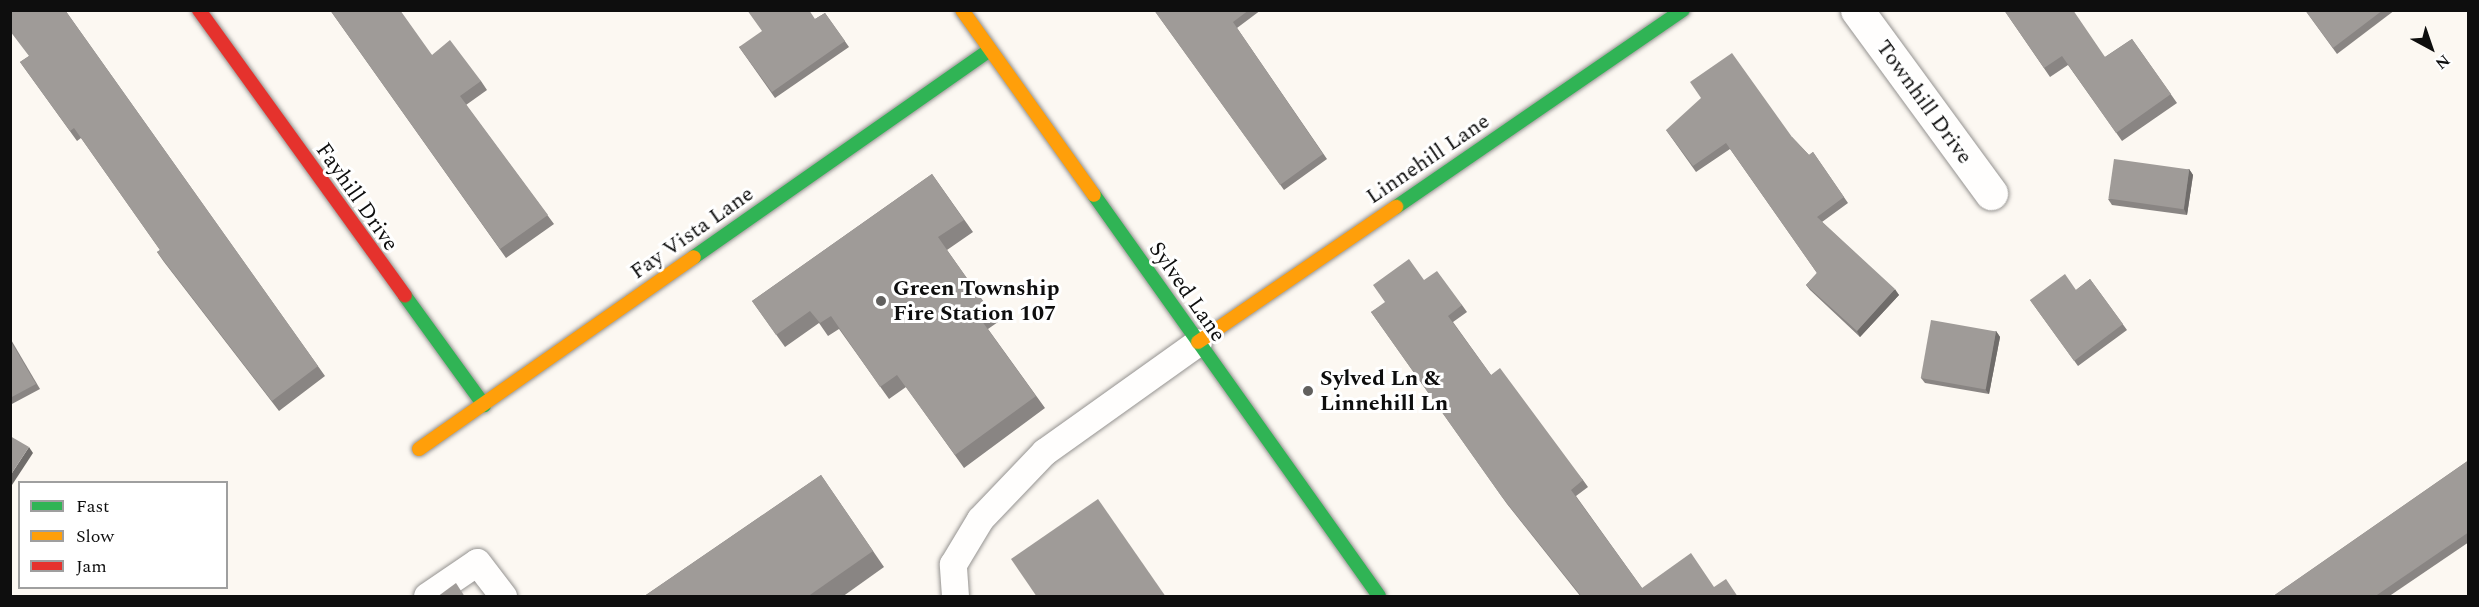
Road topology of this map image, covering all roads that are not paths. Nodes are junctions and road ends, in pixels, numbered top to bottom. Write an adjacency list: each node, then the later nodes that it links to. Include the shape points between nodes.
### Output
1 (199, 10): 8 (street, Fayhill Drive)
2 (962, 10): 5 (street, Sylved Lane)
3 (1683, 10): 7 (street, Linnehill Lane)
4 (1857, 10): 6 (street, Townhill Drive)
5 (990, 50): 7 (street, Sylved Lane); 8 (street, Fay Vista Lane)
6 (1991, 193)
7 (1198, 342): 12 (lane, via 1044,452 980,519 953,564); 13 (street, Sylved Lane)
8 (484, 405): 9 (street, Fay Vista Lane)
9 (419, 449)
10 (427, 597): 11 (lane, via 477,562)
11 (503, 597)
12 (955, 597)
13 (1379, 597)

